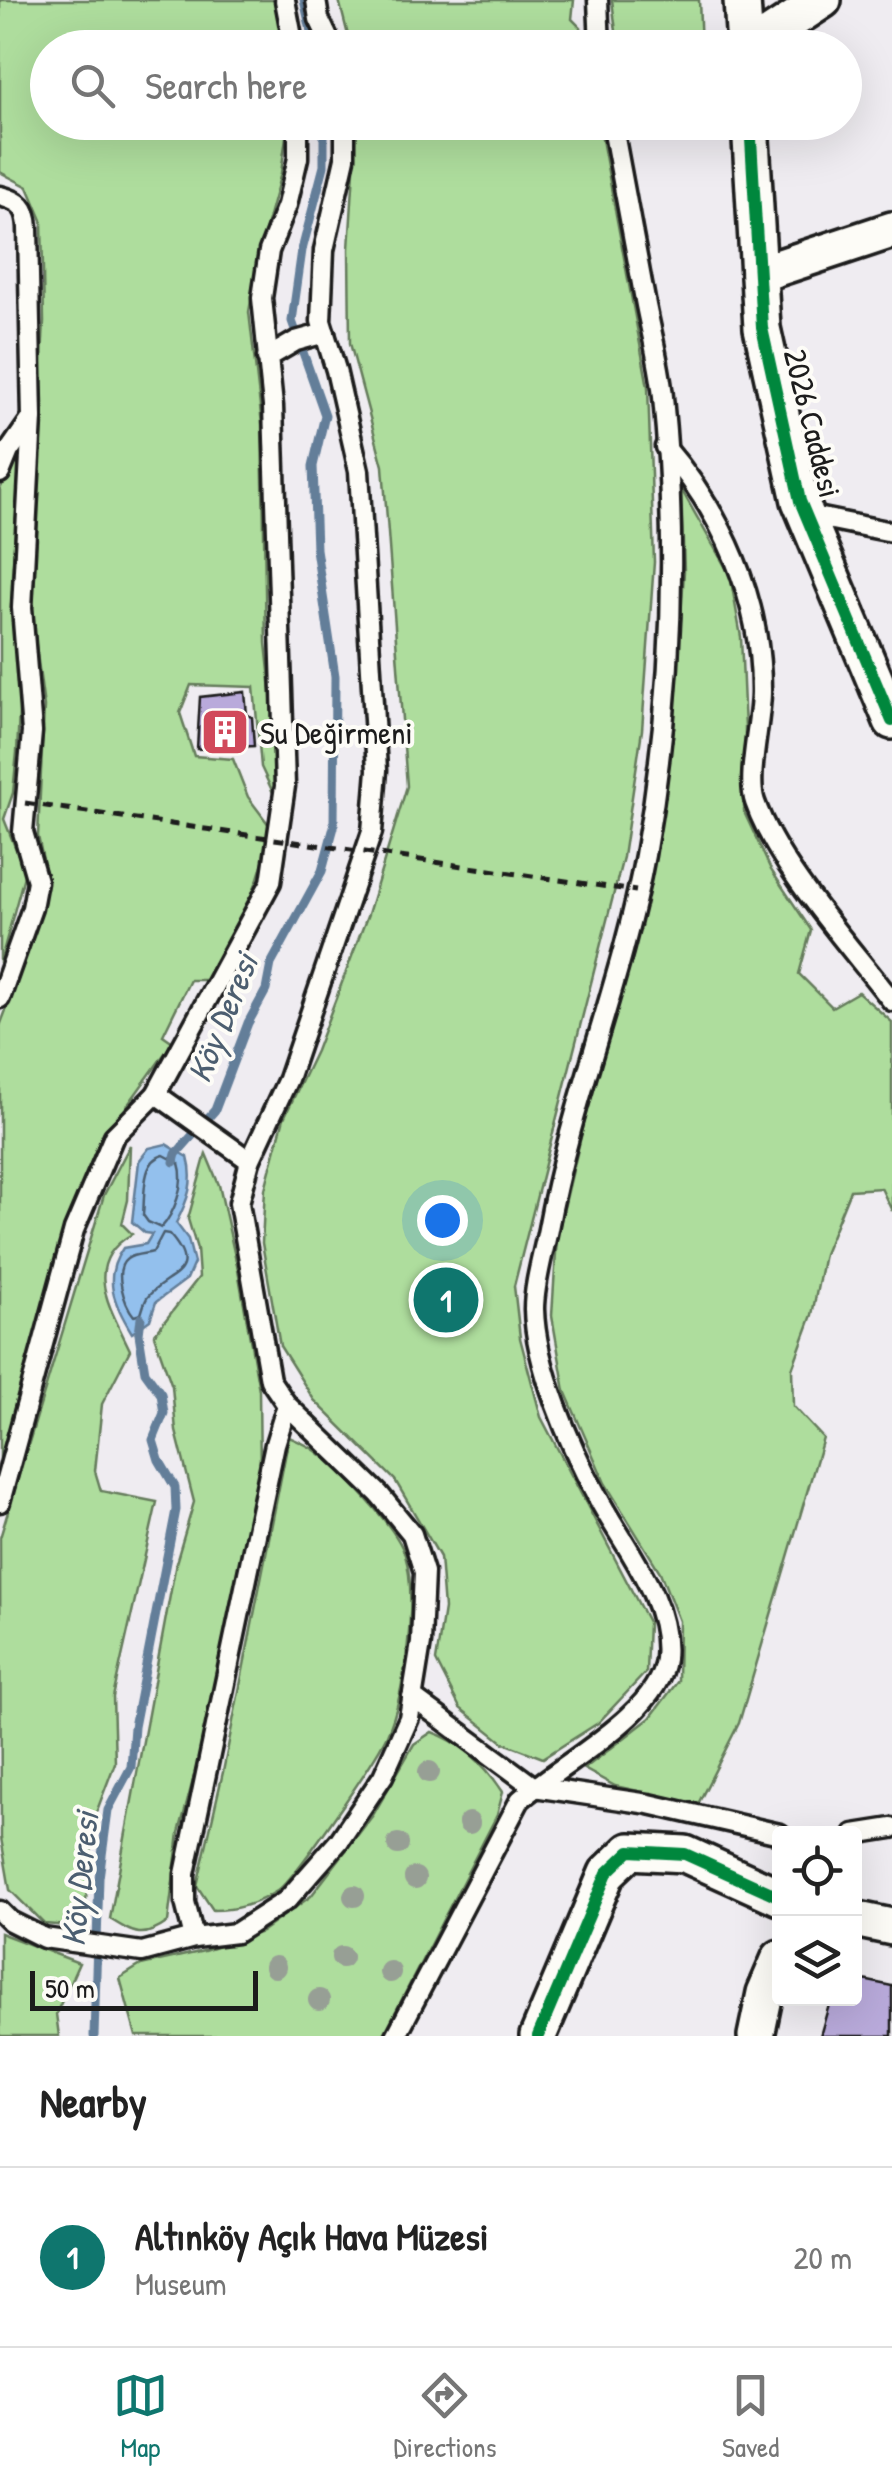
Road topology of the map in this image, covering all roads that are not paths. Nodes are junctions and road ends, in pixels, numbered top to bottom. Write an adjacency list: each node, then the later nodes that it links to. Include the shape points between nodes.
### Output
1 (284, 0): 6 (lane)
2 (316, 0): 7 (lane)
3 (598, 0): 8 (lane)
4 (742, 0): 9 (street)
5 (823, 0): 10 (street)
6 (290, 30)
7 (324, 30)
8 (599, 30)
9 (746, 30)
10 (776, 30)
11 (298, 140): 19 (lane, via 262,298)
12 (346, 140): 18 (lane, via 324,250)
13 (615, 140): 21 (lane, via 663,395)
14 (751, 140): 17 (street, 2026 Caddesi)
15 (0, 196): 20 (lane, via 27,211)
16 (892, 230): 17 (street)
17 (758, 274): 23 (street, 2026 Caddesi, via 762,328)
18 (325, 332): 19 (lane); 29 (lane, via 359,471 377,770 372,832 288,1079)
19 (267, 358): 28 (lane, via 285,786 271,882)
20 (32, 418): 22 (lane); 26 (lane, via 22,608 32,732 24,832 37,881)
21 (666, 447): 27 (lane, via 697,484 750,594 762,687 753,798 777,849); 33 (lane, via 671,616 644,856 559,1166 534,1307 550,1388 594,1492 654,1597 665,1628 665,1663 656,1688 630,1718)
22 (0, 473)
23 (806, 515): 24 (lane); 25 (street, 2026 Caddesi)
24 (892, 532)
25 (892, 721)
26 (0, 998)
27 (892, 1001)
28 (156, 1094): 29 (lane); 31 (lane, via 114,1136 74,1230)
29 (250, 1161): 30 (lane, via 239,1204 270,1380)
30 (287, 1405): 32 (lane, via 412,1534 424,1572); 41 (lane, via 186,1874)
31 (0, 1502)
32 (412, 1697): 33 (lane); 41 (lane, via 383,1776 287,1900 236,1933)
33 (534, 1787): 35 (lane); 43 (lane, via 520,1800)
34 (892, 1828): 36 (lane)
35 (772, 1832)
36 (862, 1833)
37 (772, 1894): 44 (street, via 685,1854 630,1851 607,1873)
38 (0, 1912): 41 (lane, via 44,1938 86,1946 142,1952)
39 (862, 1920): 40 (street)
40 (892, 1926)
41 (194, 1938)
42 (772, 1977): 45 (street)
43 (396, 2036)
44 (538, 2036)
45 (756, 2036)

